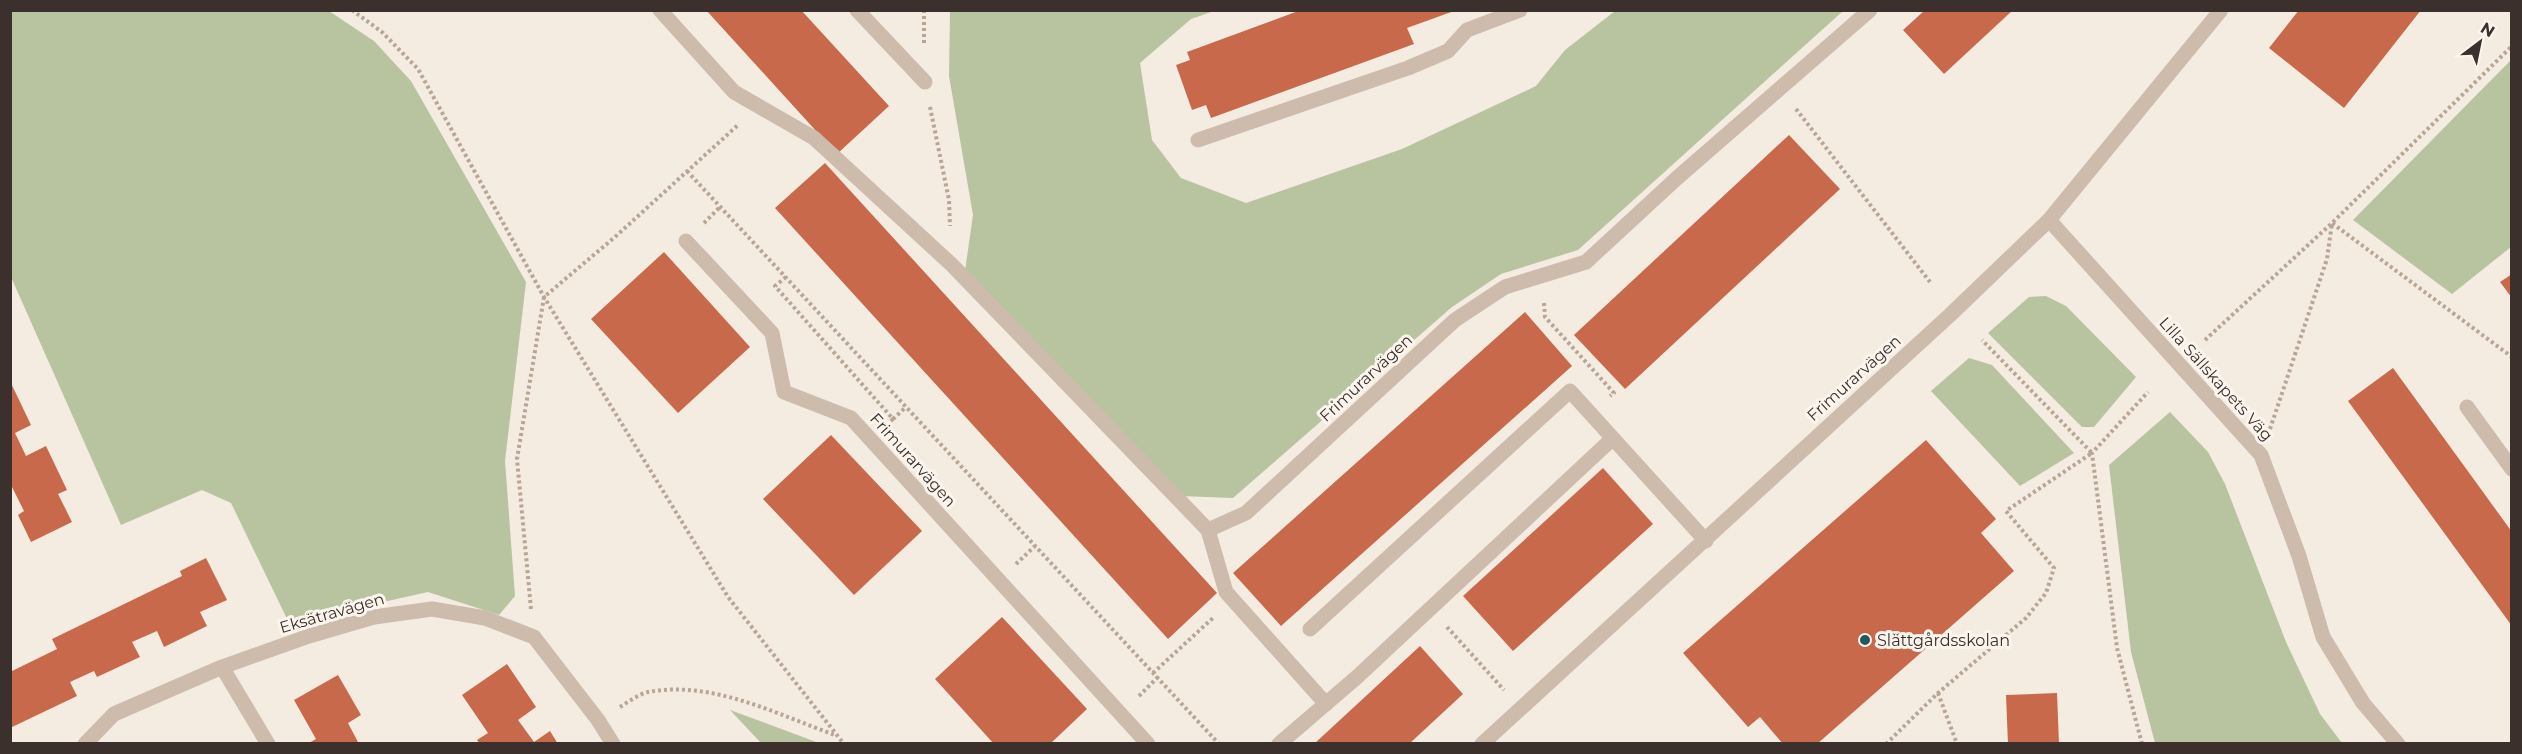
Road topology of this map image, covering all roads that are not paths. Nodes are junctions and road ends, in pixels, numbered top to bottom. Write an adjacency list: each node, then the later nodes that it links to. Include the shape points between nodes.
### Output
1 (660, 10): 13 (street, via 734,92 814,138 952,265)
2 (857, 10): 6 (street)
3 (1520, 10): 7 (street, via 1467,30 1448,51 1408,68)
4 (1870, 10): 13 (street, Frimurarvägen, via 1586,262 1505,287 1455,320 1246,513)
5 (2221, 10): 8 (street, Frimurarvägen)
6 (925, 82)
7 (1198, 140)
8 (2049, 220): 14 (street, Frimurarvägen); 24 (street, Lilla Sällskapets Väg, via 2261,455 2299,556 2323,637 2363,703)
9 (686, 241): 21 (street, Frimurarvägen, via 772,333 784,392 851,418)
10 (2467, 407): 12 (street)
11 (1612, 440): 14 (street); 15 (street, via 1570,392); 17 (street)
12 (2511, 469)
13 (1208, 530): 17 (street, via 1226,592)
14 (1706, 541): 23 (street, Frimurarvägen)
15 (1310, 629)
16 (222, 667): 18 (street, Eksätravägen, via 114,714); 19 (street); 20 (street, Eksätravägen, via 374,617 432,609 485,618 534,637)
17 (1326, 704): 22 (street)
18 (85, 744)
19 (268, 744)
20 (613, 744)
21 (1148, 744)
22 (1279, 744)
23 (1482, 744)
24 (2398, 744)

